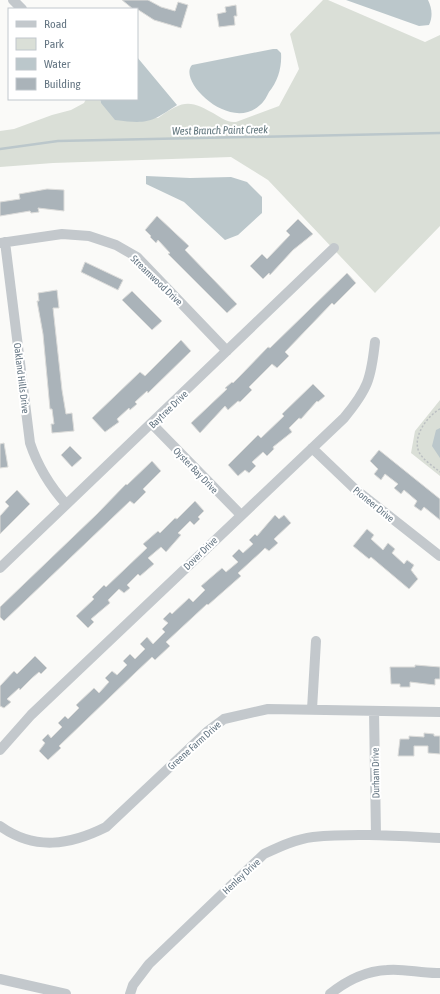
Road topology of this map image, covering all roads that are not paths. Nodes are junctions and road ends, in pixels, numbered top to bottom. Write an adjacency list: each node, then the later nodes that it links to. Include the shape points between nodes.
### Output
1 (13, 0): 2 (street)
2 (21, 8)
3 (2, 242): 6 (street, Streamwood Drive, via 62,234 89,236 116,245 137,257); 9 (street, Oakland Hills Drive, via 30,443 44,477)
4 (334, 248): 6 (street, Baytree Drive)
5 (375, 342): 8 (street, Dover Drive, via 373,367 359,400)
6 (228, 351): 7 (street, Baytree Drive)
7 (152, 424): 9 (street, Baytree Drive); 10 (street, Oyster Bay Drive)
8 (312, 448): 10 (street, Dover Drive); 11 (street, Pioneer Drive, via 356,490)
9 (66, 504): 12 (street, Baytree Drive)
10 (240, 515): 17 (street, Dover Drive, via 31,716)
11 (440, 556)
12 (0, 568)
13 (316, 641): 14 (street)
14 (312, 709): 15 (street, Greene Farm Drive); 18 (street, Greene Farm Drive, via 268,709 224,719 106,827 90,835 65,843 39,842 18,837)
15 (374, 711): 16 (street, Greene Farm Drive); 19 (street, Durham Drive)
16 (440, 712)
17 (0, 750)
18 (0, 826)
19 (376, 835): 20 (street, Henley Drive); 24 (street, Henley Drive, via 312,837 285,844 264,854 148,964)
20 (440, 838)
21 (440, 973): 25 (street, via 387,970 375,972 348,981)
22 (0, 979): 23 (street)
23 (66, 994)
24 (130, 994)
25 (330, 994)

